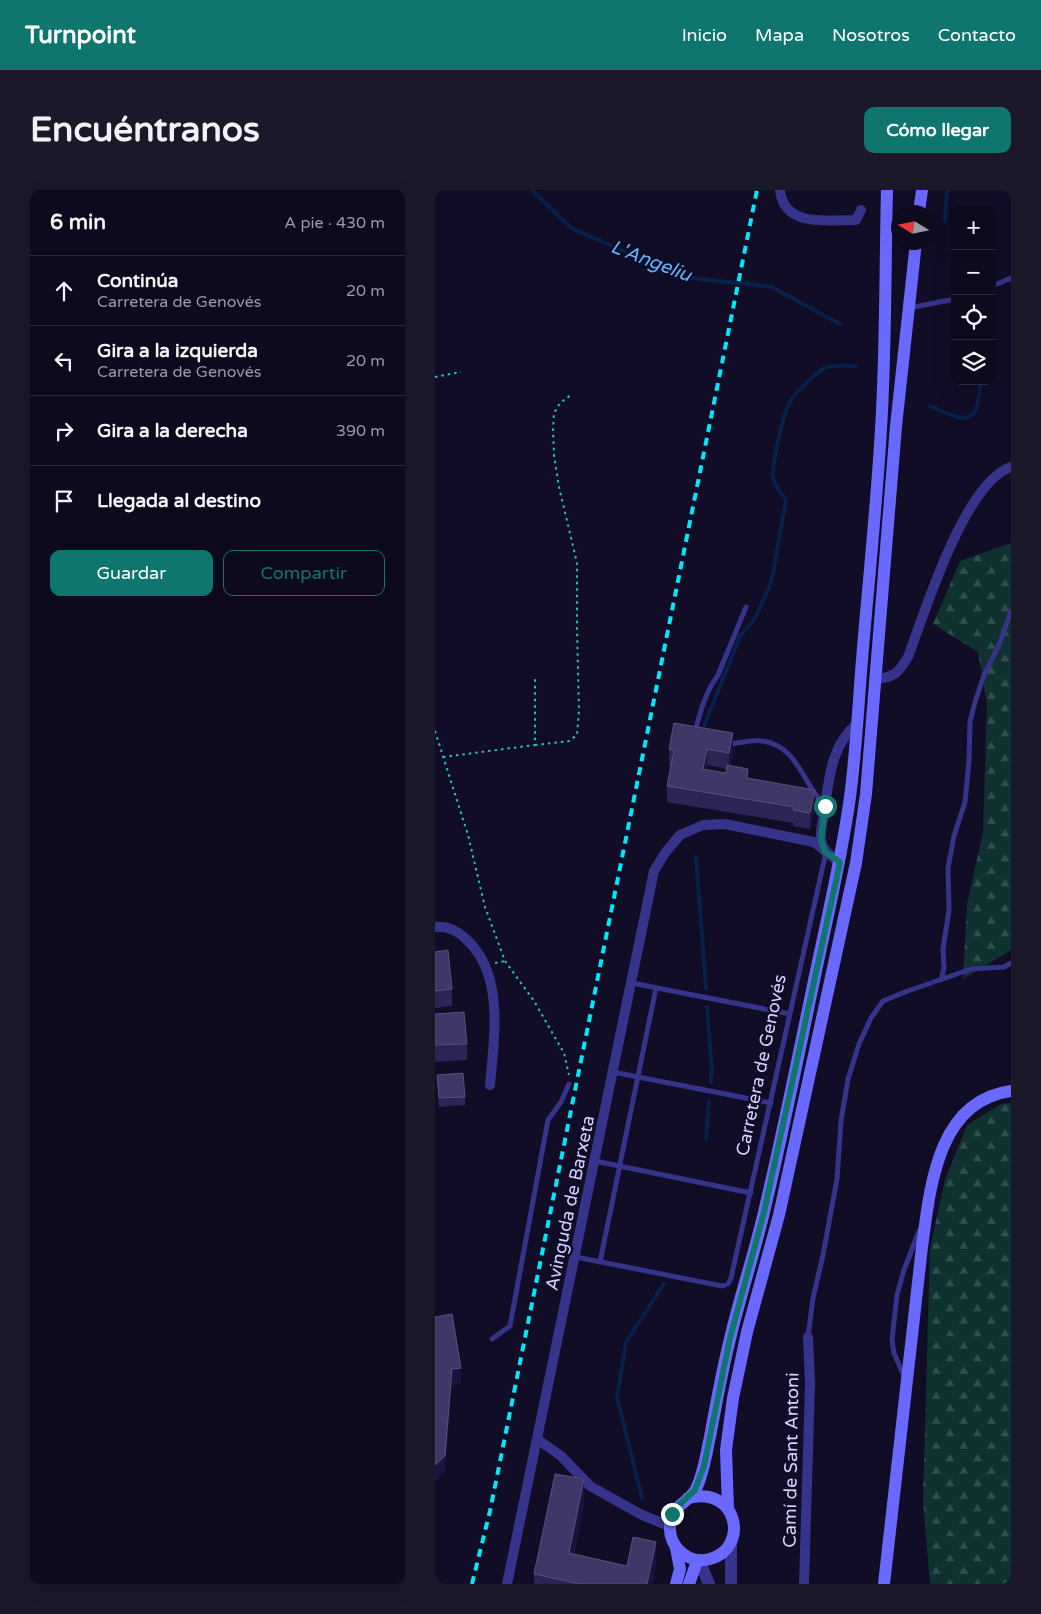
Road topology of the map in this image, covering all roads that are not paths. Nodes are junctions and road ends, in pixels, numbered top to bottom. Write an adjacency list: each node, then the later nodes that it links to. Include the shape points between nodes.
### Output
1 (780, 190): 5 (street, via 787,211 798,217 856,220)
2 (887, 190): 15 (main road, via 881,426)
3 (921, 190): 4 (main road)
4 (920, 205)
5 (861, 210)
6 (915, 250): 10 (main road)
7 (1011, 278): 8 (lane)
8 (996, 284)
9 (951, 299): 10 (lane)
10 (908, 308): 14 (main road)
11 (1011, 467): 14 (street, via 988,483 953,539 903,665 898,672)
12 (746, 607): 16 (lane, via 699,717 695,733)
13 (1011, 611): 23 (lane, via 970,722 965,802 954,836 949,868 949,910)
14 (876, 679): 44 (main road, via 856,863 779,1215 747,1332 733,1398 726,1450)
15 (857, 724): 18 (street, Carretera de Genovés, via 836,750); 20 (main road)
16 (699, 736)
17 (721, 742): 18 (lane, via 763,741 775,745 799,764 815,797)
18 (825, 806): 19 (street, Carretera de Genovés, via 821,840)
19 (825, 852): 20 (street); 24 (street, Avinguda de Barxeta, via 814,842 725,824 703,825 680,835 654,872); 26 (lane, Carretera de Genovés)
20 (840, 862): 43 (main road, via 764,1212 730,1338 704,1466 695,1490)
21 (435, 927): 30 (street, via 450,928 460,933 485,966 490,979 493,1007)
22 (1011, 963): 23 (lane, via 1004,967 971,969)
23 (941, 980): 39 (lane, via 883,1001 859,1044 848,1078 837,1179)
24 (632, 983): 25 (lane); 27 (street, Avinguda de Barxeta)
25 (656, 988): 26 (lane); 28 (lane)
26 (790, 1014): 32 (lane, Carretera de Genovés)
27 (613, 1072): 28 (lane); 33 (street, Avinguda de Barxeta)
28 (637, 1077): 32 (lane); 34 (lane)
29 (569, 1084): 40 (lane, via 548,1120 511,1326)
30 (490, 1085)
31 (1011, 1091): 36 (main road, via 969,1108 954,1124 943,1147)
32 (771, 1103): 35 (lane, Carretera de Genovés)
33 (595, 1161): 34 (lane); 37 (street, Avinguda de Barxeta)
34 (619, 1167): 35 (lane); 38 (lane)
35 (751, 1193): 38 (lane, Carretera de Genovés, via 731,1278 723,1286)
36 (927, 1210): 41 (main road); 41 (lane, via 897,1295 892,1340 903,1371)
37 (576, 1257): 38 (lane); 42 (street, Avinguda de Barxeta)
38 (600, 1262)
39 (808, 1338): 54 (street, Camí de Sant Antoni, via 810,1384)
40 (492, 1339)
41 (905, 1402): 55 (main road)
42 (537, 1440): 45 (street, via 561,1456 590,1486); 49 (street, Avinguda de Barxeta)
43 (688, 1498): 44 (main road, via 710,1496); 45 (main road, via 672,1514)
44 (729, 1509): 46 (main road, via 734,1531)
45 (669, 1526): 47 (main road)
46 (731, 1542): 48 (main road, via 715,1557); 53 (street)
47 (676, 1548): 48 (main road); 50 (main road, via 680,1569)
48 (698, 1560): 51 (main road); 52 (street)
49 (507, 1584)
50 (676, 1584)
51 (689, 1584)
52 (709, 1584)
53 (731, 1584)
54 (804, 1584)
55 (884, 1584)

